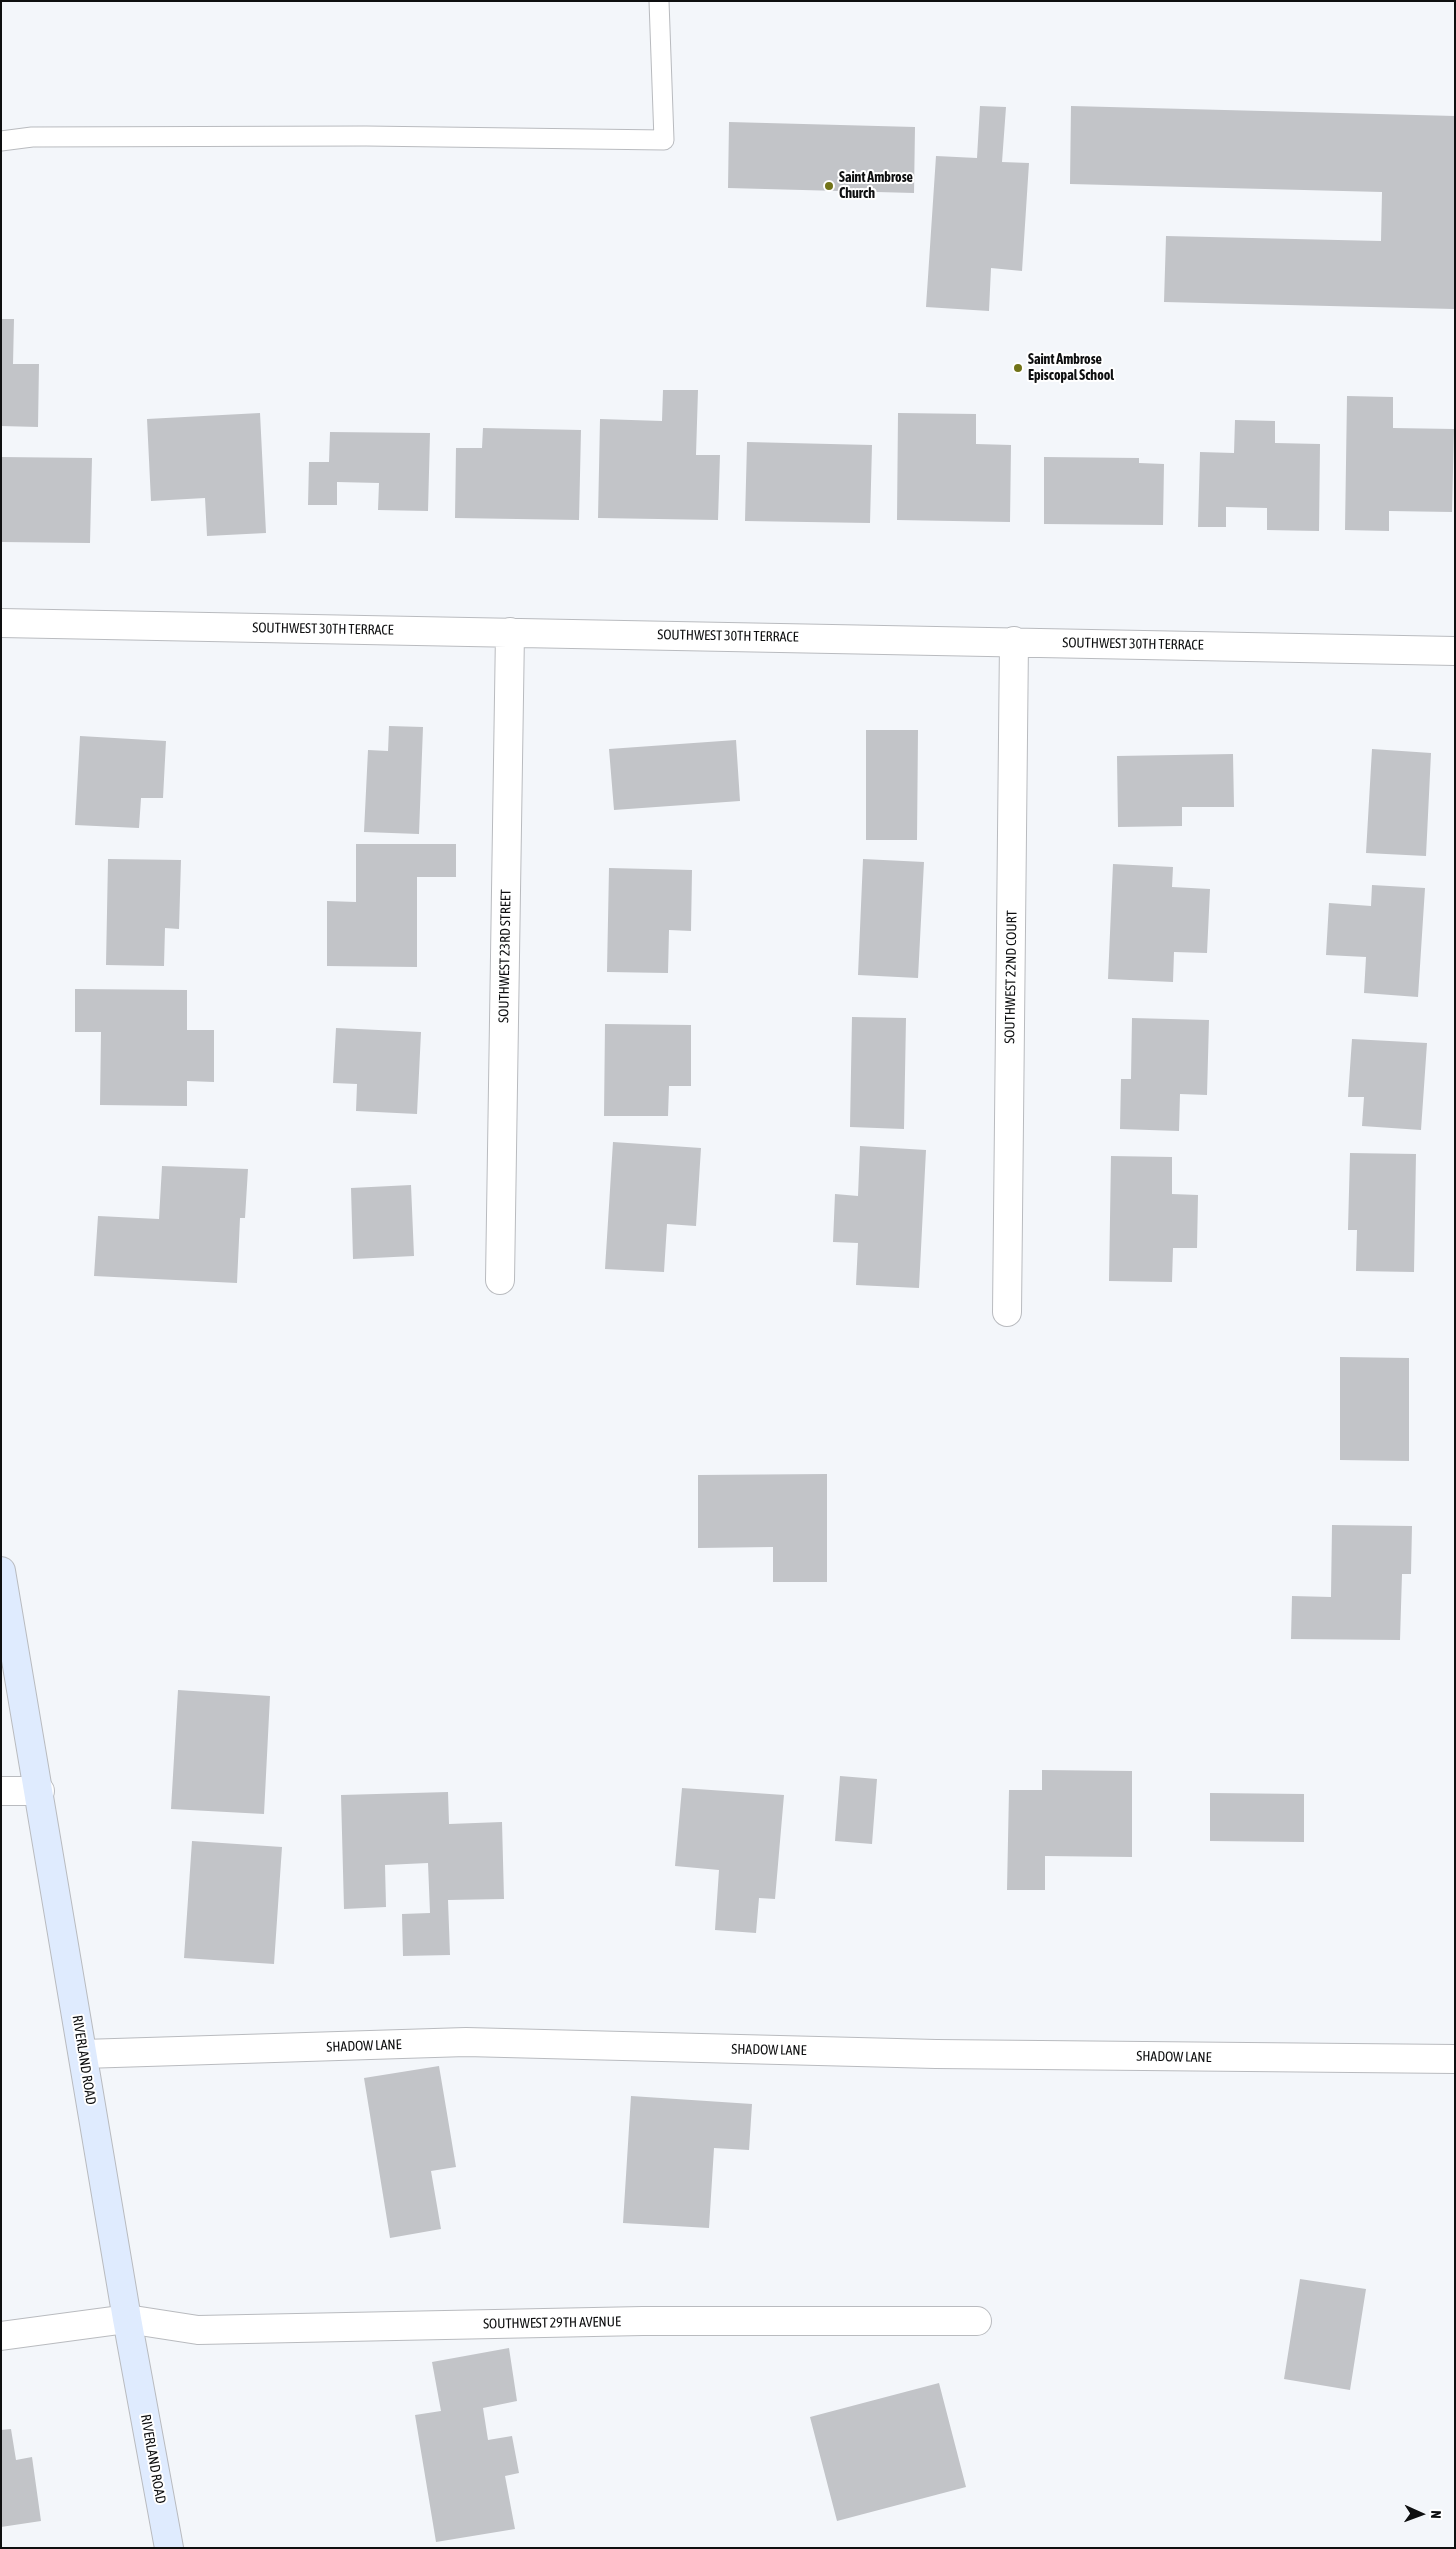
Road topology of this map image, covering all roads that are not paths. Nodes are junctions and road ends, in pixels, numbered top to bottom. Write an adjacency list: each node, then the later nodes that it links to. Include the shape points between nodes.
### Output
1 (659, 1): 2 (lane, via 664,140 356,136 32,138)
2 (1, 141)
3 (1, 623): 4 (street, SOUTHWEST 30TH TERRACE)
4 (510, 632): 5 (street, SOUTHWEST 30TH TERRACE); 7 (street, SOUTHWEST 23RD STREET)
5 (1014, 641): 6 (street, SOUTHWEST 30TH TERRACE); 8 (street, SOUTHWEST 22ND COURT)
6 (1455, 651)
7 (500, 1280)
8 (1007, 1312)
9 (1, 1571): 10 (street, RIVERLAND ROAD)
10 (40, 1790): 11 (street); 12 (street, RIVERLAND ROAD)
11 (1, 1791)
12 (83, 2054): 13 (street, SHADOW LANE, via 466,2042 936,2054); 14 (street, RIVERLAND ROAD)
13 (1455, 2059)
14 (127, 2319): 15 (street, SOUTHWEST 29TH AVENUE, via 198,2330 643,2321); 16 (street, SOUTHWEST 29TH AVENUE); 17 (street, RIVERLAND ROAD)
15 (977, 2322)
16 (1, 2336)
17 (169, 2548)

